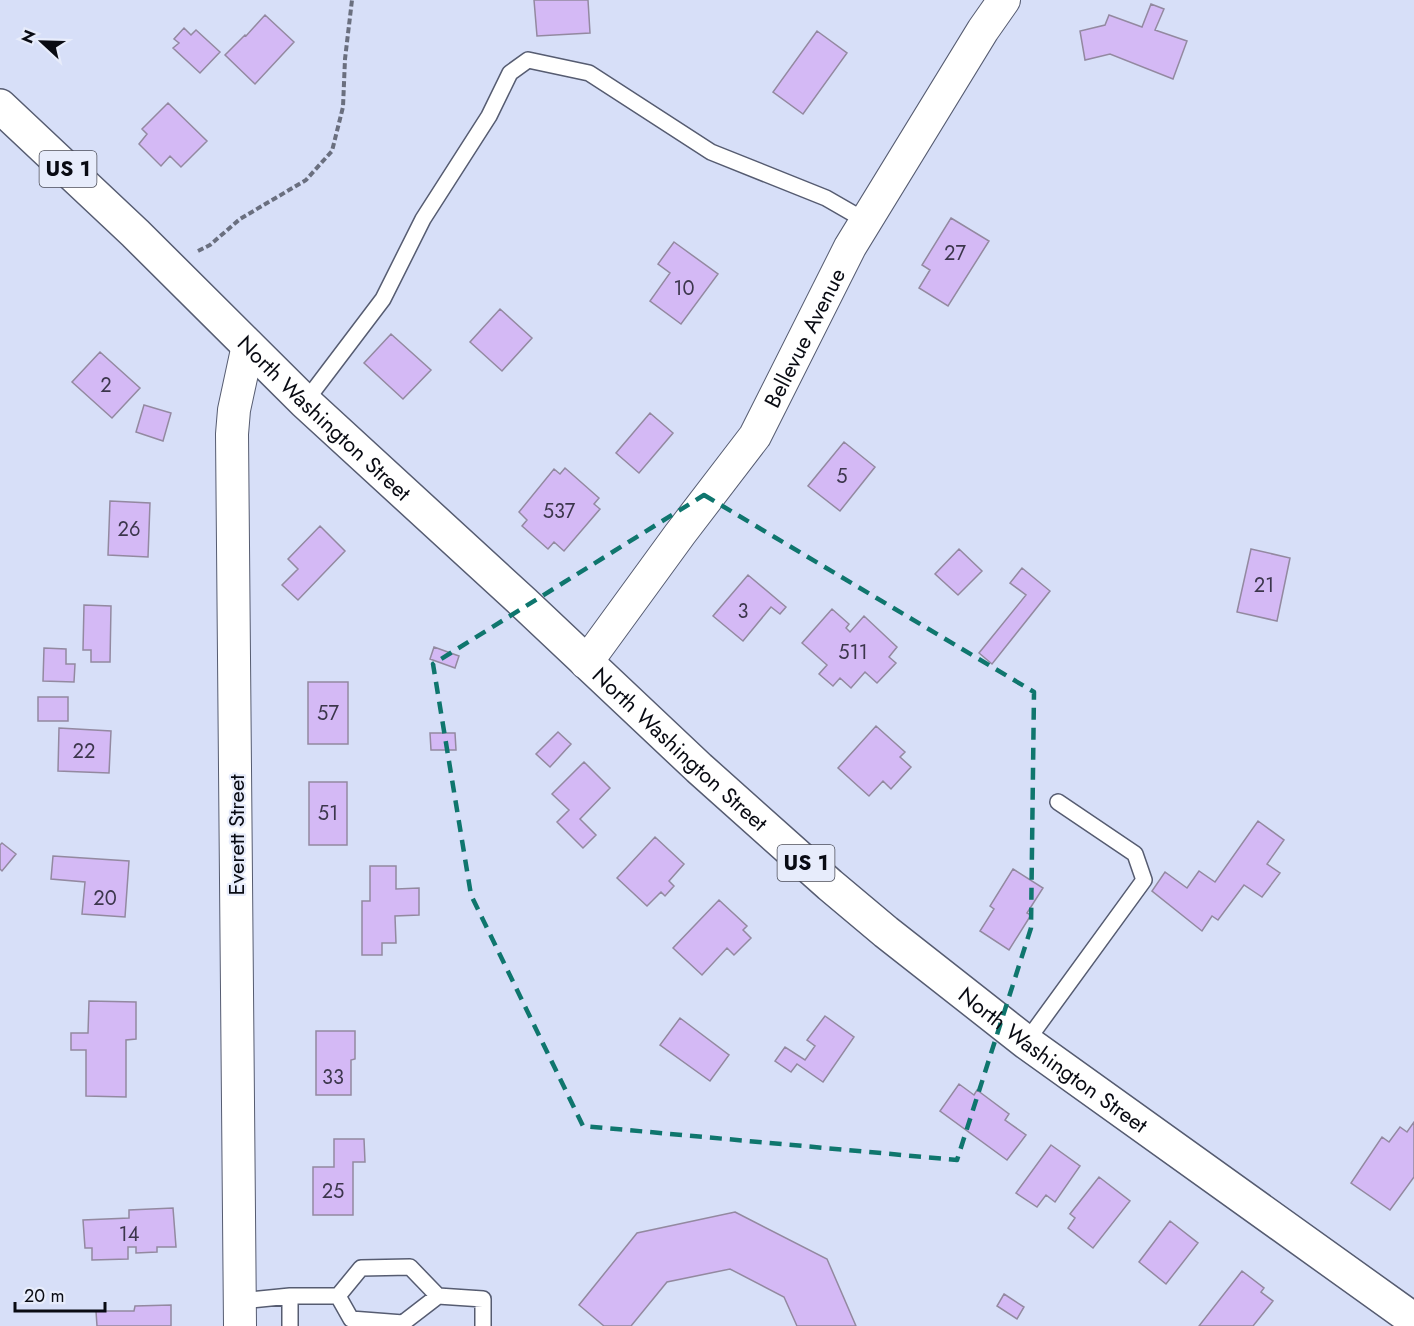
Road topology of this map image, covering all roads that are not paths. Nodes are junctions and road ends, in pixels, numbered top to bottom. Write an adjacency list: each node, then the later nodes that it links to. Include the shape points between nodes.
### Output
1 (1004, 0): 3 (street, Bellevue Avenue)
2 (0, 106): 4 (main road, North Washington Street / US 1)
3 (866, 221): 5 (lane, via 826,198 711,152 589,73 528,60 510,74 489,116 423,219 383,299); 6 (street, Bellevue Avenue, via 755,436)
4 (248, 345): 5 (main road, North Washington Street / US 1); 12 (street, Everett Street, via 232,434)
5 (305, 402): 6 (main road, North Washington Street / US 1)
6 (586, 663): 8 (main road, North Washington Street / US 1, via 830,885)
7 (1058, 802): 8 (lane, via 1135,854 1144,880)
8 (1026, 1042): 13 (main road, North Washington Street / US 1)
9 (290, 1296): 10 (lane); 12 (lane); 14 (lane)
10 (338, 1296): 11 (lane, via 351,1319 403,1323); 11 (lane, via 361,1268 410,1267)
11 (438, 1296): 15 (lane, via 483,1299)
12 (240, 1314)
13 (1414, 1320)
14 (290, 1326)
15 (483, 1326)

